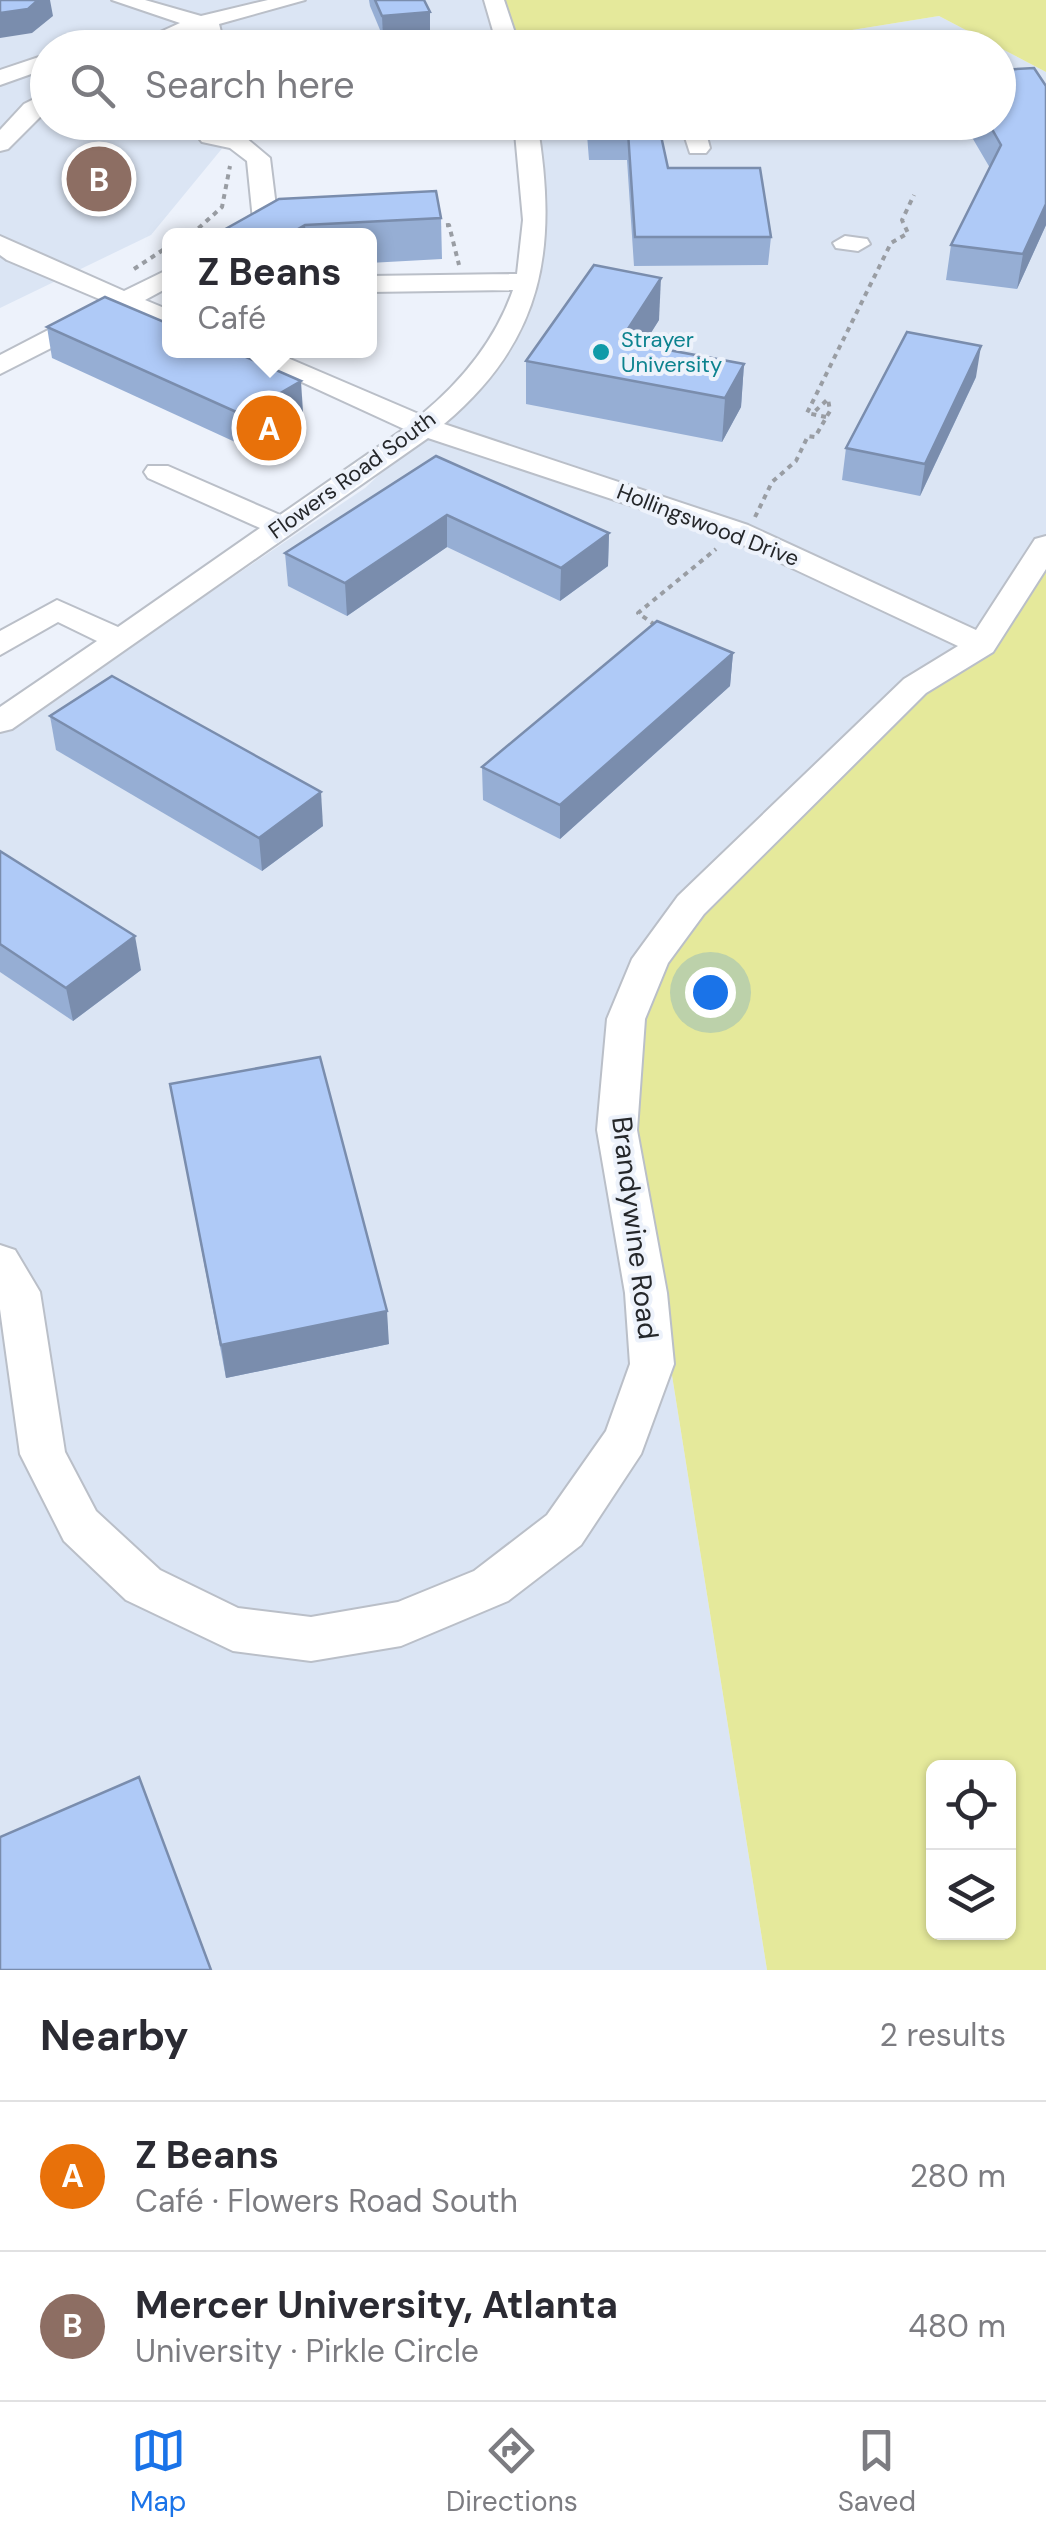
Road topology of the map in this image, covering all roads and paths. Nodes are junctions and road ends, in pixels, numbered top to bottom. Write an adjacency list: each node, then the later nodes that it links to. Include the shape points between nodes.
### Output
1 (122, 0): 4 (street)
2 (296, 0): 4 (street)
3 (494, 0): 7 (street)
4 (202, 22): 5 (street); 6 (street)
5 (182, 30)
6 (212, 30)
7 (503, 30)
8 (30, 67): 9 (street)
9 (0, 78)
10 (30, 114): 11 (street)
11 (3, 137)
12 (226, 140): 22 (street, via 258,158)
13 (528, 140): 27 (street, Flowers Road South, via 536,255)
14 (696, 140): 15 (street)
15 (698, 148)
16 (228, 154): 21 (path, via 230,198)
17 (914, 195): 33 (path, via 902,220 908,234 892,242 807,413)
18 (296, 221): 23 (street)
19 (218, 224): 21 (path)
20 (434, 226): 25 (path, via 449,225 460,267)
21 (204, 227)
22 (255, 228)
23 (260, 228)
24 (0, 243): 29 (street)
25 (475, 268)
26 (162, 281): 29 (street)
27 (528, 282): 28 (street); 35 (street, Flowers Road South, via 485,366)
28 (377, 284)
29 (126, 302): 30 (street); 32 (street)
30 (162, 317)
31 (264, 358): 35 (street, Hollingswood Drive)
32 (0, 366)
33 (812, 414): 34 (path); 34 (path, via 828,399)
34 (826, 417): 37 (path, via 796,461 772,482)
35 (424, 427): 38 (street, Flowers Road South); 44 (street, Hollingswood Drive, via 686,527 758,540)
36 (158, 472): 38 (street)
37 (749, 523)
38 (282, 527): 43 (street, Flowers Road South)
39 (730, 537): 42 (path, via 638,613 655,621)
40 (1046, 545): 44 (street, Brandywine Road)
41 (81, 621): 43 (street); 45 (street, via 57,610); 46 (street)
42 (656, 635)
43 (120, 640): 47 (street, Flowers Road South)
44 (982, 645): 48 (street, Brandywine Road, via 915,686 691,906 651,959 626,1019 617,1130 652,1364 625,1440 564,1530 491,1586 401,1624 312,1639 233,1629 143,1585 80,1526 43,1454 19,1292)
45 (0, 646)
46 (0, 674)
47 (0, 722)
48 (0, 1262)

